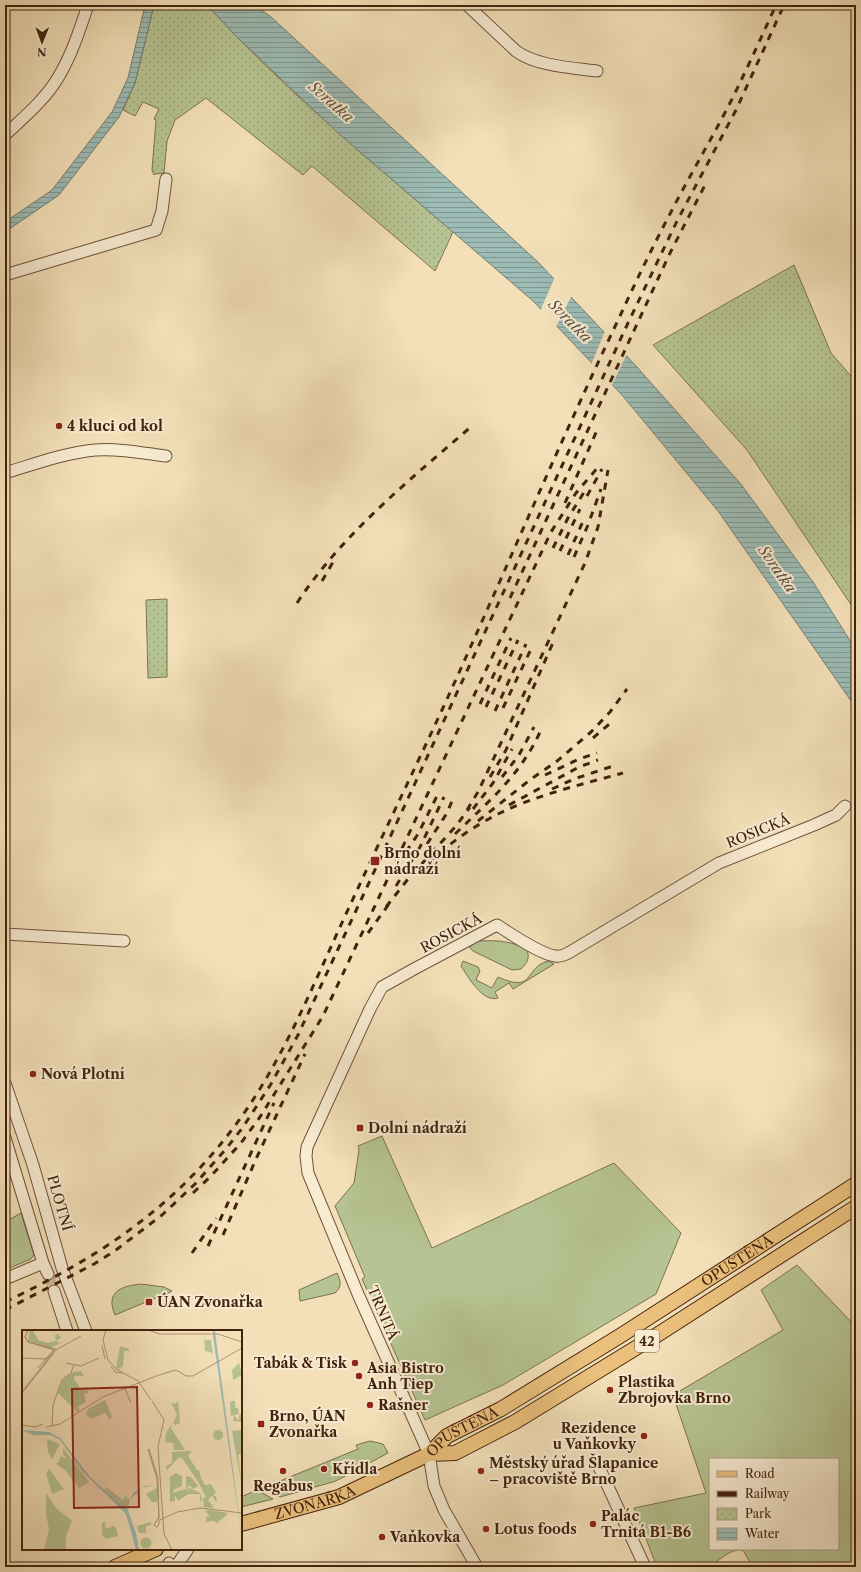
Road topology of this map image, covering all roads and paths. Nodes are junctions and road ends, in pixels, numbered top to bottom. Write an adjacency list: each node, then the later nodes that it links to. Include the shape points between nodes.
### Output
1 (88, 5): 4 (street, via 73,49 59,78 40,101)
2 (468, 5): 3 (street, via 523,56 532,60)
3 (597, 71)
4 (5, 135)
5 (166, 179): 6 (street, via 162,210 156,230)
6 (5, 275)
7 (166, 456): 8 (street, via 96,450 61,455)
8 (5, 473)
9 (846, 806): 14 (street, ROSICKÁ, via 829,819 719,863 566,954 549,954 497,925 382,987 309,1140 306,1156)
10 (5, 934): 11 (street)
11 (124, 941)
12 (5, 1084): 22 (street, PLOTNÍ, via 33,1165 62,1268)
13 (5, 1138): 17 (street)
14 (310, 1178): 23 (street, TRNITÁ)
15 (856, 1184): 23 (main road, OPUŠTĚNÁ / 42, via 607,1344 501,1409 447,1436)
16 (856, 1207): 23 (main road, OPUŠTĚNÁ / 42, via 651,1339 515,1422 455,1453)
17 (42, 1263): 18 (street); 19 (street)
18 (48, 1274)
19 (5, 1279)
20 (54, 1291): 21 (street)
21 (67, 1330)
22 (86, 1330)
23 (429, 1454): 25 (main road, ZVONAŘKA / 42, via 339,1497); 30 (street, TRNITÁ, via 434,1486 444,1510)
24 (599, 1467): 31 (street)
25 (242, 1524)
26 (154, 1550): 29 (main road)
27 (187, 1550): 28 (street, via 179,1562)
28 (172, 1566)
29 (115, 1567)
30 (477, 1567)
31 (645, 1567)

